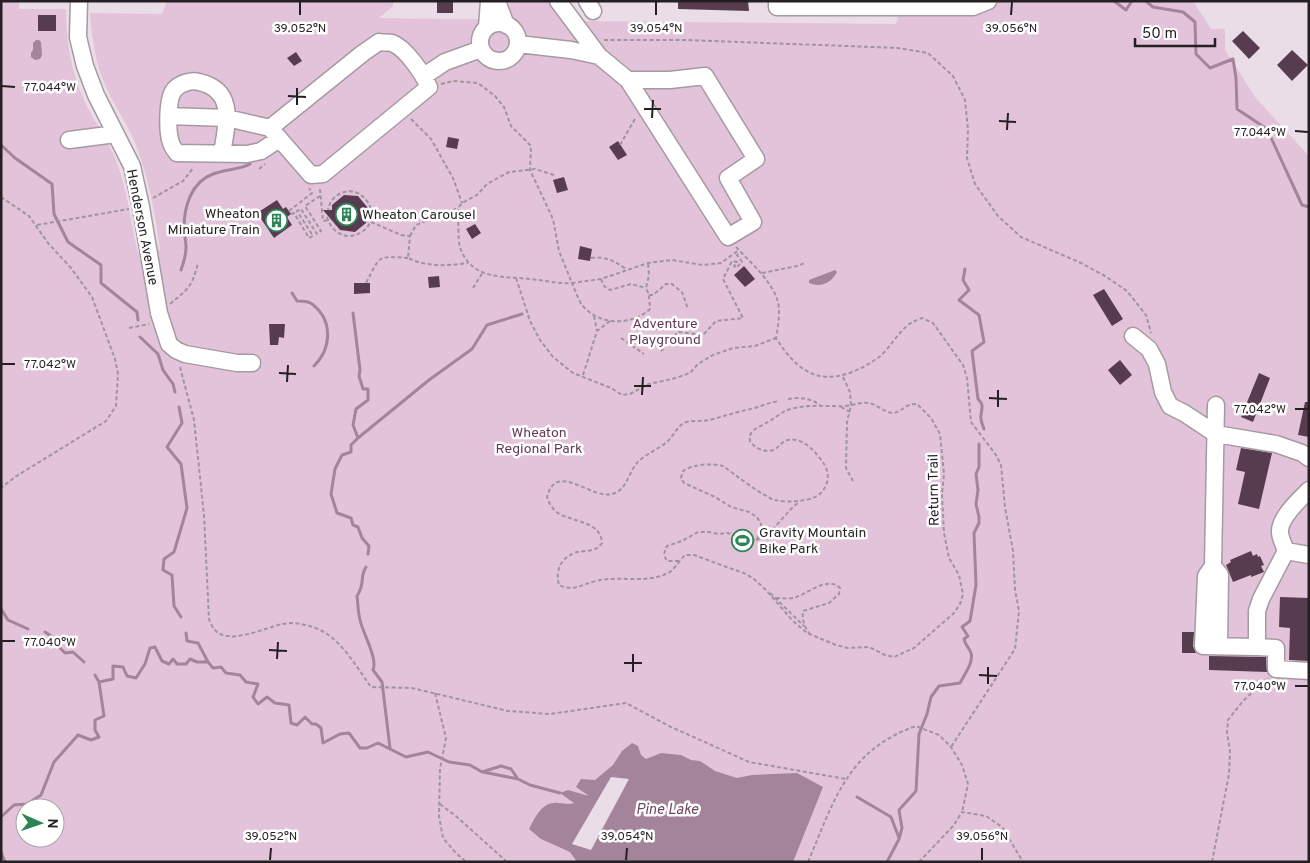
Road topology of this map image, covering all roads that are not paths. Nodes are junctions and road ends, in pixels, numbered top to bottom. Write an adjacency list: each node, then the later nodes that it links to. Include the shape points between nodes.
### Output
1 (79, 1): 16 (street, Henderson Avenue, via 78,37 85,66)
2 (489, 1): 8 (street)
3 (498, 1): 7 (street)
4 (558, 1): 11 (street)
5 (777, 1): 6 (street, via 777,6 943,7 973,7)
6 (988, 1)
7 (506, 25): 8 (street); 9 (street, via 515,32)
8 (487, 26): 10 (street, via 480,36)
9 (518, 44): 10 (street, via 512,56 501,61 488,59); 11 (street)
10 (480, 49): 13 (street, via 445,62)
11 (599, 56): 12 (street)
12 (628, 80): 12 (street, via 704,76 756,160 728,178 753,222 728,238)
13 (427, 81): 17 (street, via 404,51 393,44 379,42); 17 (street, via 323,174 311,175)
14 (169, 116): 15 (street); 15 (street, via 174,90 183,83 196,82 212,85 224,97); 19 (street, via 171,144 177,153)
15 (227, 118): 17 (street); 19 (street)
16 (116, 134): 18 (street); 21 (street, Henderson Avenue, via 132,166 159,313 169,344 185,354)
17 (275, 134): 19 (street, via 261,151)
18 (69, 140)
19 (222, 153)
20 (1133, 336): 23 (street, via 1150,349 1170,406)
21 (252, 363)
22 (1216, 405): 23 (street)
23 (1216, 434): 24 (street, via 1276,444); 28 (street, via 1213,566 1220,575 1219,646)
24 (1309, 458)
25 (1309, 490): 26 (street, via 1282,523 1280,530)
26 (1286, 551): 27 (street); 28 (street, via 1261,599)
27 (1309, 554)
28 (1257, 647): 29 (street, via 1276,648 1276,669)
29 (1309, 671)

